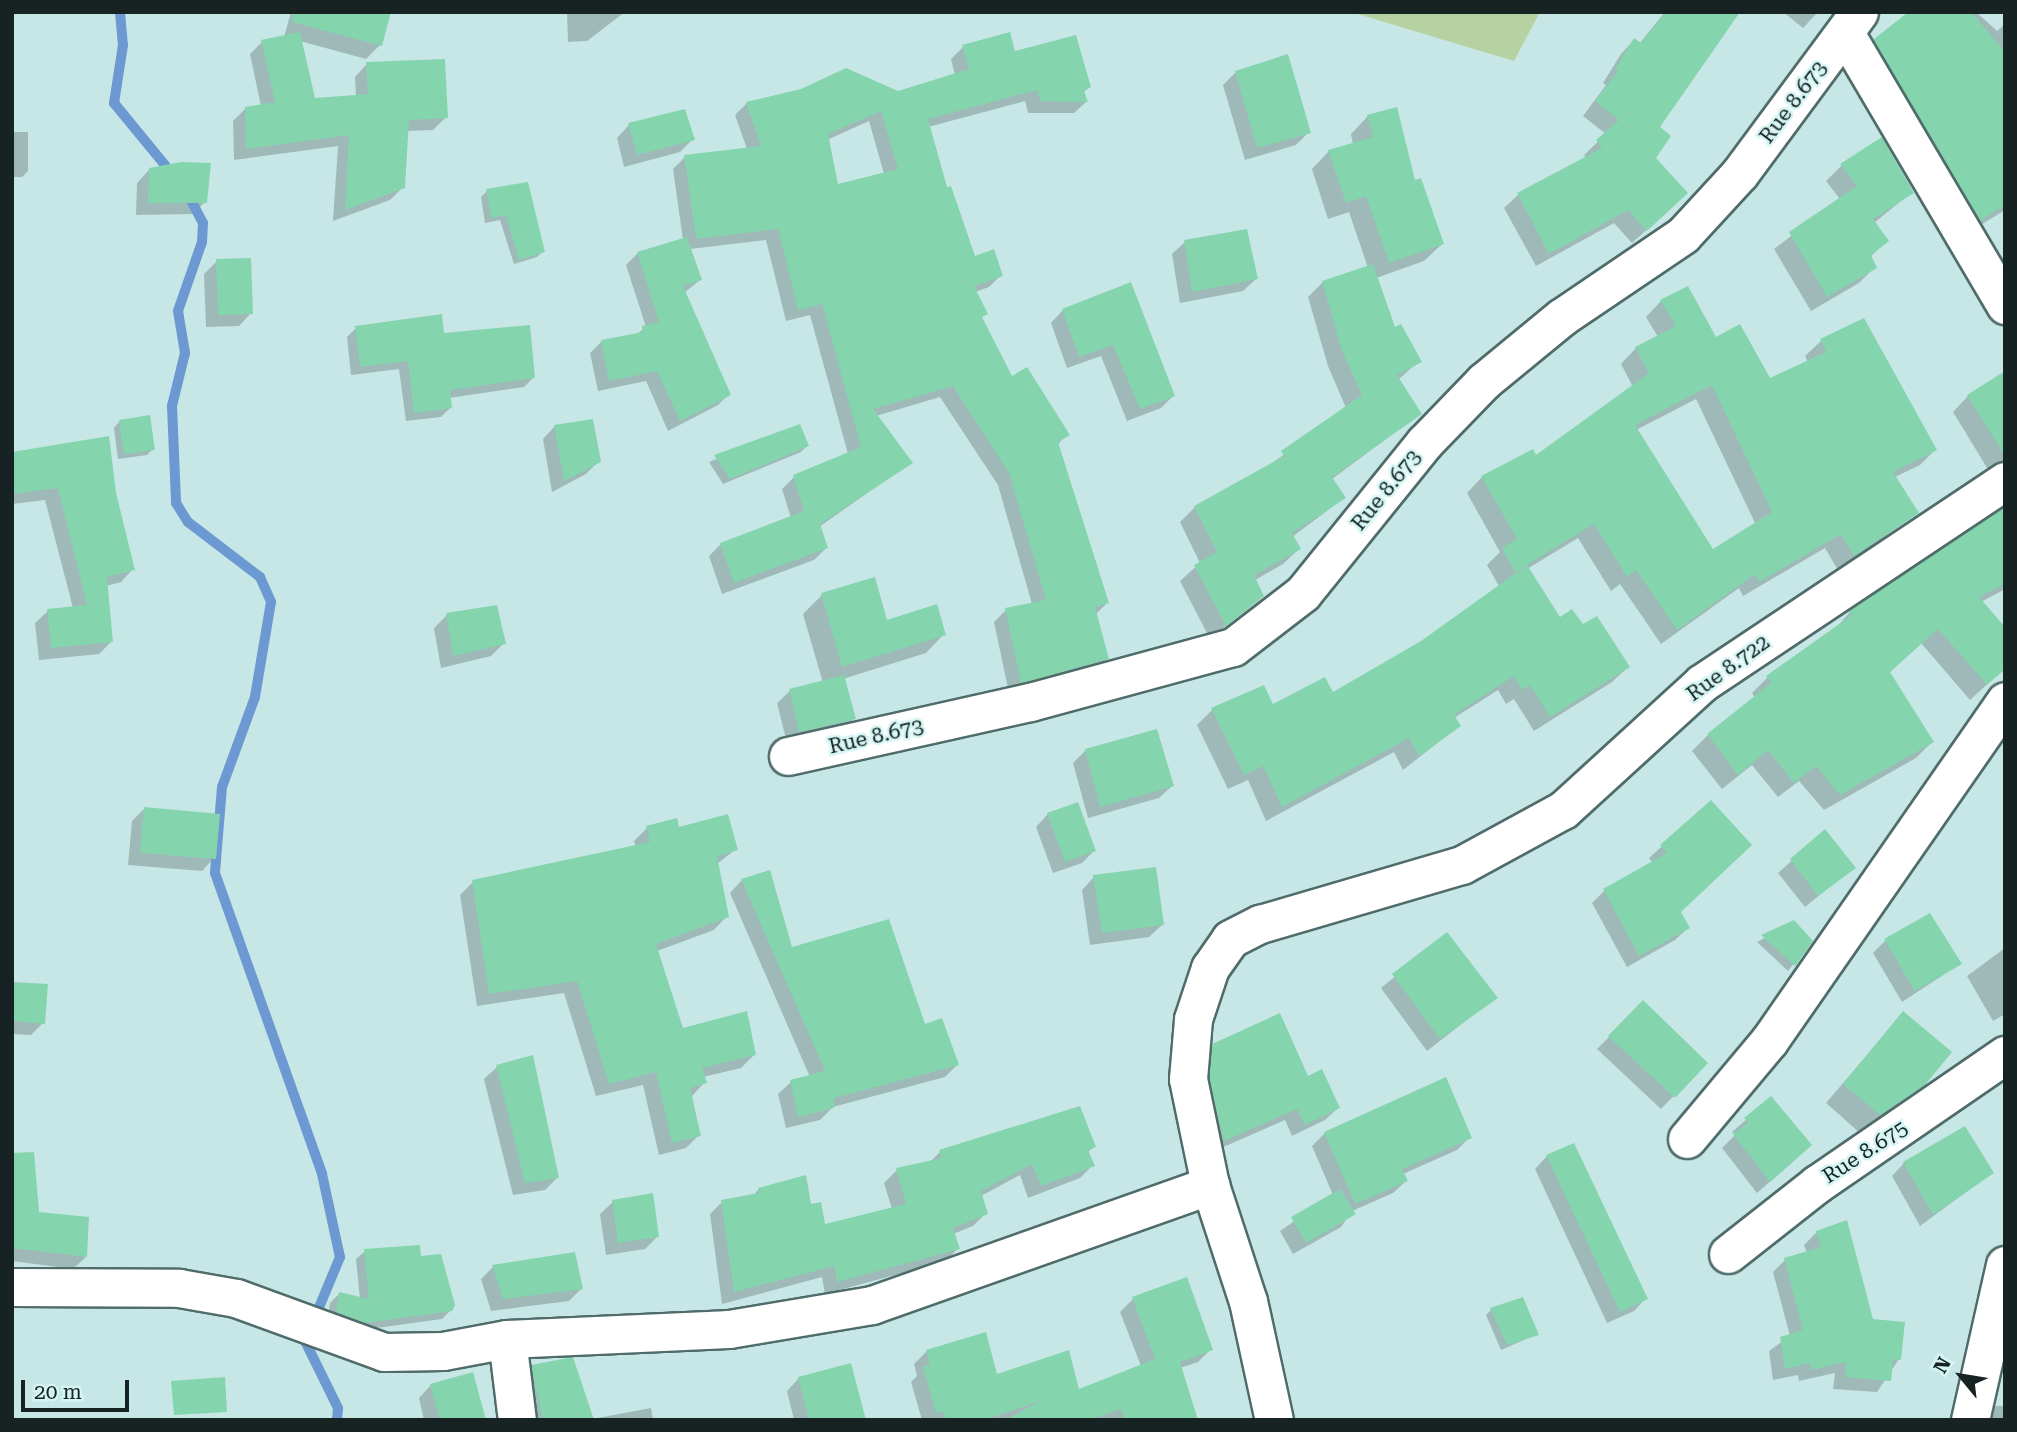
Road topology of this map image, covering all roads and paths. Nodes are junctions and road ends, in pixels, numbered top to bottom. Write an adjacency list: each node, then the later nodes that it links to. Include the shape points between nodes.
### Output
1 (1852, 23): 2 (street); 5 (street, Rue 8.673, via 1740,173 1683,235 1562,317 1485,381 1424,443 1303,593 1233,647 1030,702)
2 (2005, 305)
3 (2005, 481): 8 (street, Rue 8.722, via 1702,683 1563,810 1461,865 1260,924 1230,939 1210,968 1193,1019 1188,1079)
4 (2005, 701): 7 (street, via 1769,1041)
5 (788, 756)
6 (2005, 1055): 9 (street, Rue 8.675, via 1817,1184)
7 (1687, 1139)
8 (1210, 1185): 12 (street, via 872,1305 729,1329); 14 (street, Rue 8.722, via 1248,1301)
9 (1728, 1254)
10 (2005, 1265): 15 (street)
11 (12, 1287): 12 (street, via 179,1288 236,1298 384,1352 443,1351)
12 (507, 1339): 13 (street)
13 (517, 1420)
14 (1274, 1420)
15 (1970, 1420)

